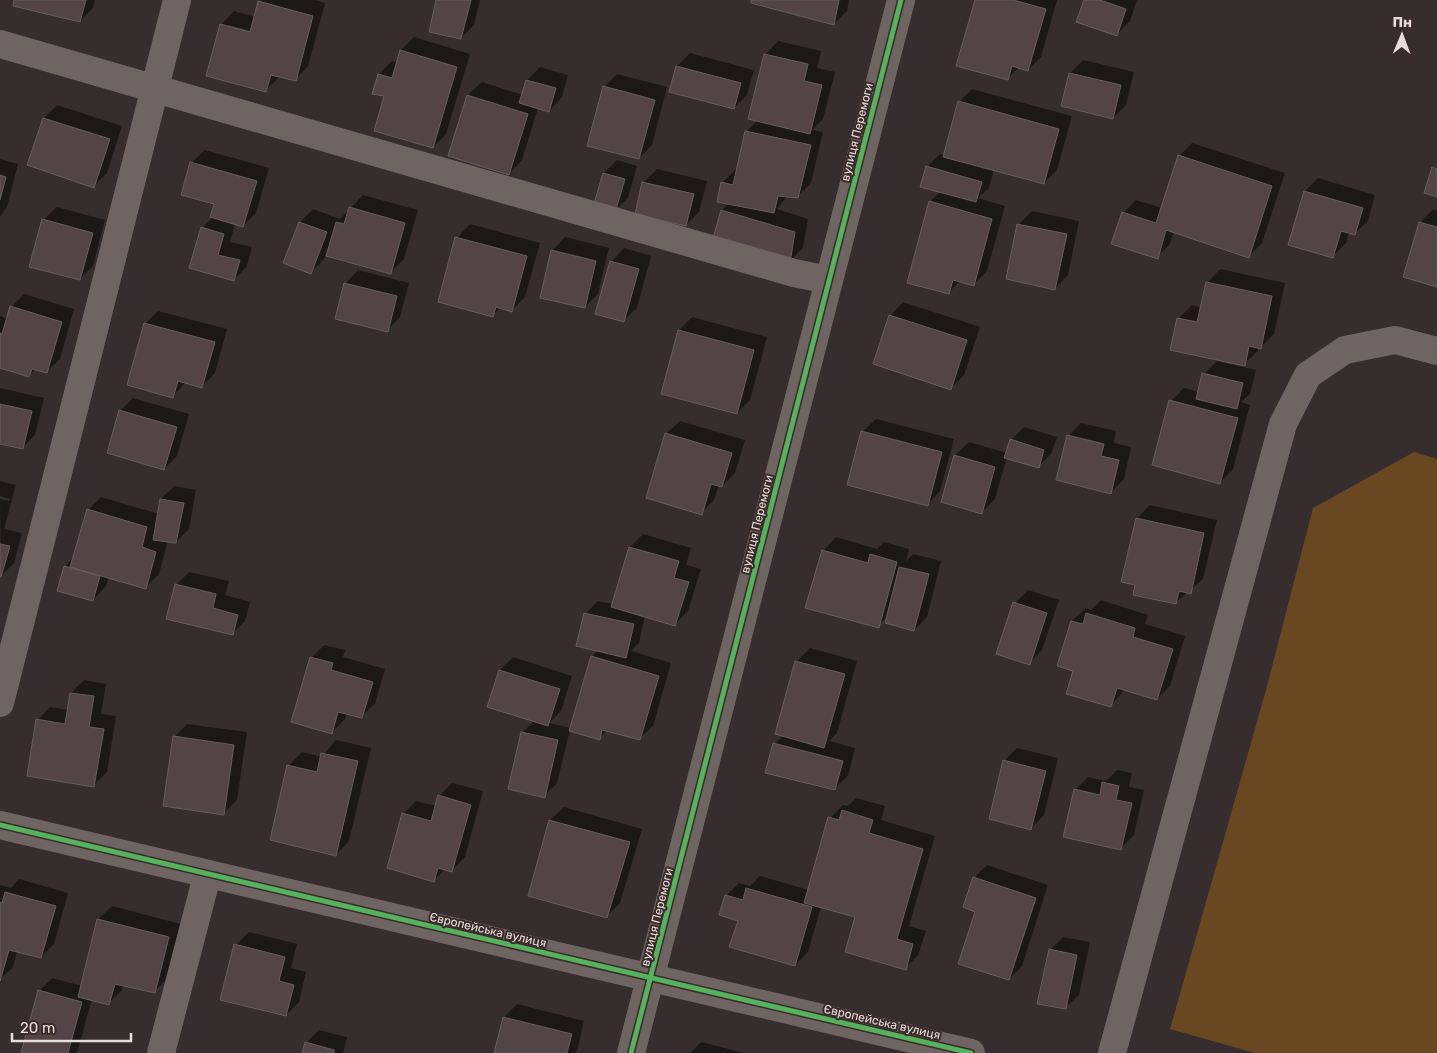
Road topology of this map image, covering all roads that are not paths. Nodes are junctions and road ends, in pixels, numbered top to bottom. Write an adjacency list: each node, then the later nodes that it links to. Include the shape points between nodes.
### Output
1 (177, 0): 4 (street)
2 (901, 0): 5 (street, вулиця Перемоги)
3 (0, 44): 4 (street)
4 (154, 87): 5 (street, via 794,273); 7 (street)
5 (829, 280): 10 (street, вулиця Перемоги)
6 (1437, 351): 14 (street, via 1395,340 1345,350 1308,375 1283,424)
7 (0, 703)
8 (0, 825): 9 (street, Європейська вулиця)
9 (207, 876): 10 (street, Європейська вулиця); 11 (street)
10 (651, 978): 12 (street, вулиця Перемоги); 13 (street, Європейська вулиця)
11 (160, 1053)
12 (631, 1053)
13 (971, 1053)
14 (1112, 1053)

